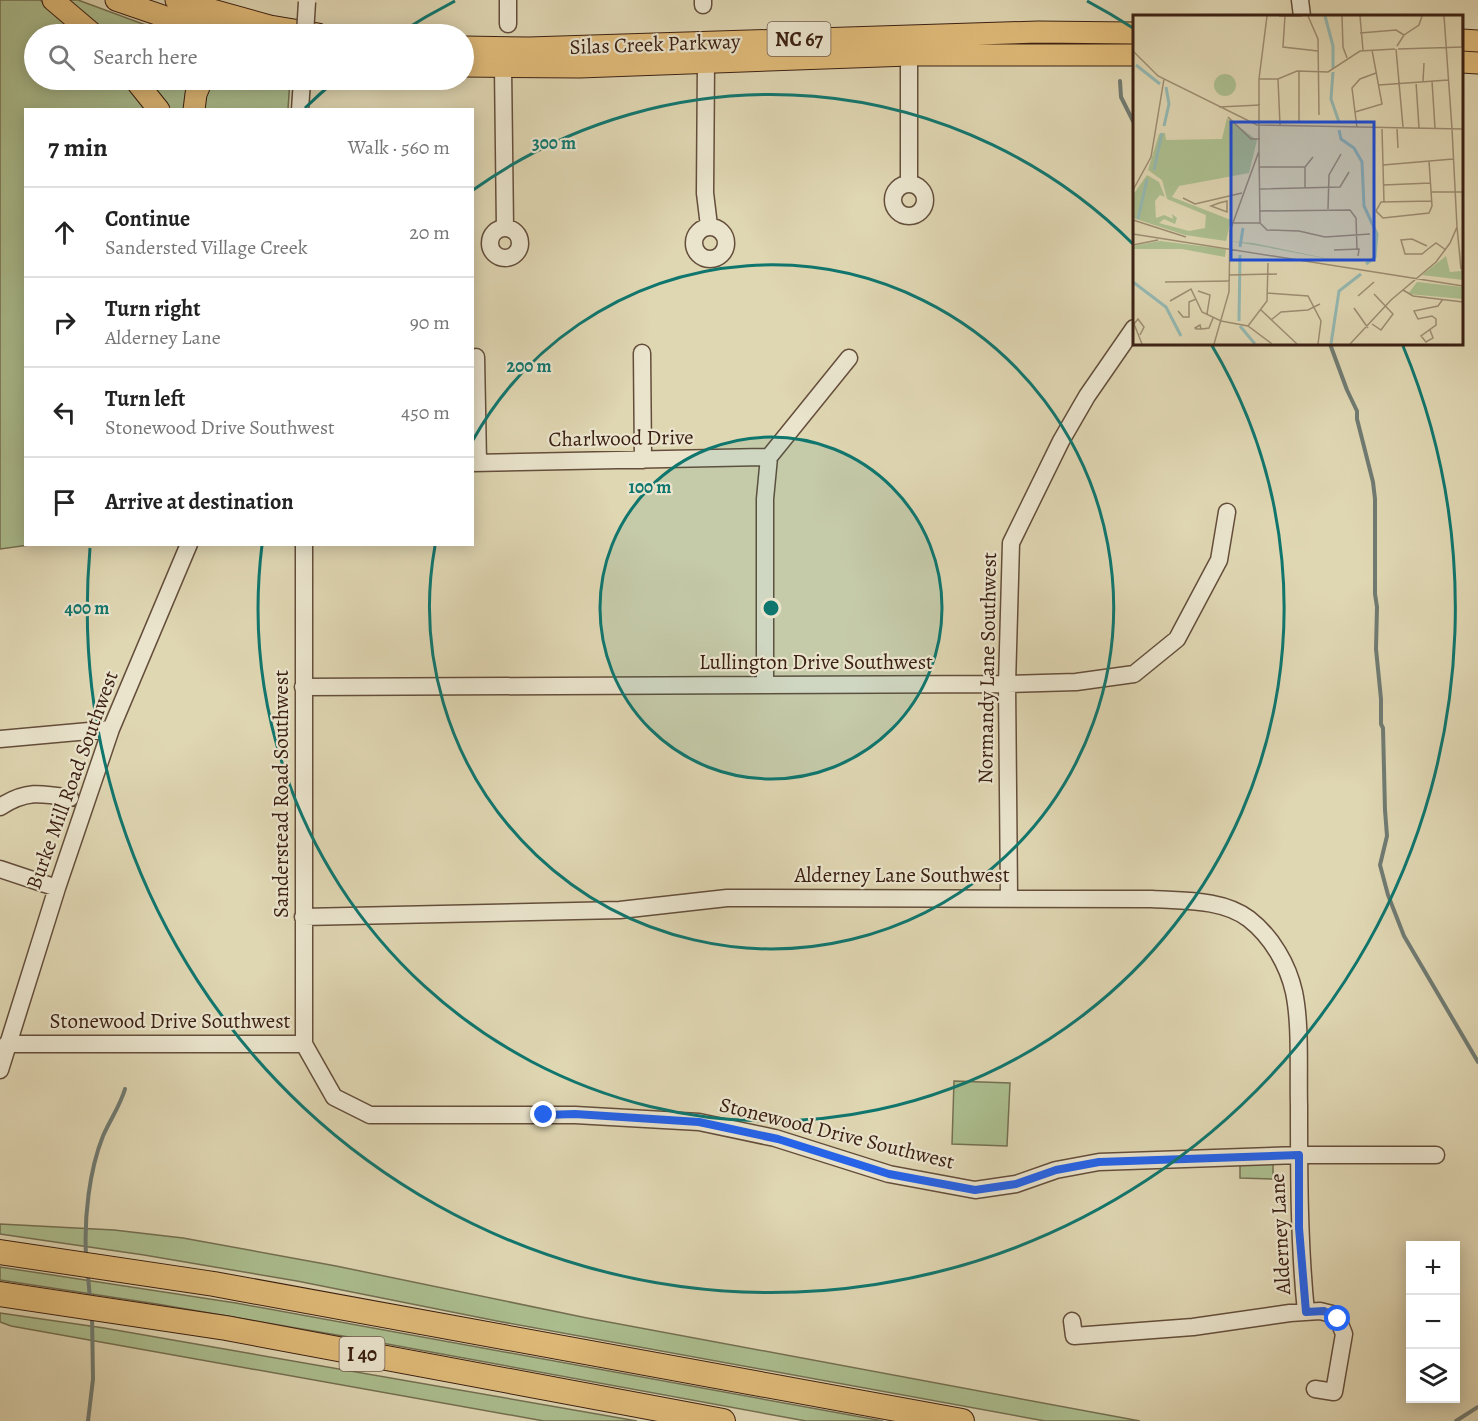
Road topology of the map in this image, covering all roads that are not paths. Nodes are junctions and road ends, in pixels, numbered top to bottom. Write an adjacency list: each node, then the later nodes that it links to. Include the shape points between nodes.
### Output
1 (53, 0): 8 (main road)
2 (116, 0): 9 (main road)
3 (176, 0): 10 (main road)
4 (508, 0): 12 (street)
5 (1300, 0): 7 (street)
6 (307, 1): 11 (street, bridge)
7 (1302, 15)
8 (81, 24)
9 (186, 24)
10 (263, 24)
11 (306, 24)
12 (508, 24)
13 (1133, 33): 16 (main road, Silas Creek Parkway / NC 67, via 1038,32)
14 (1463, 40): 15 (main road)
15 (1478, 41)
16 (474, 47)
17 (909, 55): 18 (main road, Silas Creek Parkway / NC 67); 19 (main road, Silas Creek Parkway / NC 67); 28 (street)
18 (1133, 55)
19 (706, 62): 21 (main road, Silas Creek Parkway / NC 67); 29 (street, via 705,193)
20 (474, 67): 21 (main road, Silas Creek Parkway / NC 67)
21 (503, 68): 30 (street)
22 (143, 90): 25 (main road)
23 (198, 90): 26 (main road)
24 (301, 90): 27 (street)
25 (157, 108)
26 (194, 108)
27 (300, 108)
28 (909, 184)
29 (709, 226)
30 (505, 228)
31 (1133, 329): 42 (street, Normandy Lane Southwest, via 1061,441 1011,543)
32 (642, 353): 36 (street)
33 (476, 357): 37 (street)
34 (849, 358): 35 (street)
35 (769, 457): 36 (street, Charlwood Drive); 41 (street, via 765,499)
36 (642, 460): 37 (street, Charlwood Drive)
37 (475, 463)
38 (1227, 512): 42 (street, Lullington Drive Southwest, via 1218,560 1177,639 1134,674 1076,682)
39 (188, 546): 44 (street, Burke Mill Road Southwest)
40 (304, 546): 43 (street, Sanderstead Road Southwest)
41 (765, 684): 42 (street, Lullington Drive Southwest); 43 (street, Lullington Drive Southwest)
42 (1007, 684): 50 (street, Normandy Lane Southwest)
43 (303, 687): 51 (street, Sanderstead Road Southwest)
44 (111, 729): 45 (street); 49 (street, Burke Mill Road Southwest)
45 (0, 739)
46 (70, 798): 47 (street, via 24,794)
47 (0, 807)
48 (0, 869): 49 (street)
49 (57, 888): 52 (street, Burke Mill Road Southwest)
50 (1009, 897): 51 (street, Alderney Lane Southwest, via 727,898 621,910); 55 (street, Alderney Lane Southwest, via 1199,902 1220,905 1248,918 1273,945 1294,993)
51 (303, 917): 53 (street, Sanderstead Road Southwest)
52 (7, 1044): 53 (street, Stonewood Drive Southwest); 54 (street, Burke Mill Road Southwest)
53 (304, 1044): 55 (street, Stonewood Drive Southwest, via 334,1097 370,1115 575,1114 699,1122 778,1139 889,1174 975,1190 1016,1184 1056,1170 1099,1162)
54 (0, 1070)
55 (1299, 1155): 56 (street, Stonewood Drive Southwest); 59 (street, Alderney Lane, via 1299,1228)
56 (1436, 1155)
57 (0, 1252): 63 (highway, I 40, via 214,1284)
58 (0, 1294): 62 (highway, I 40, via 226,1328)
59 (1306, 1312): 60 (street, via 1203,1326 1074,1336); 61 (street, via 1332,1314 1344,1334 1334,1392)
60 (1072, 1321)
61 (1315, 1389)
62 (723, 1421)
63 (962, 1421)

